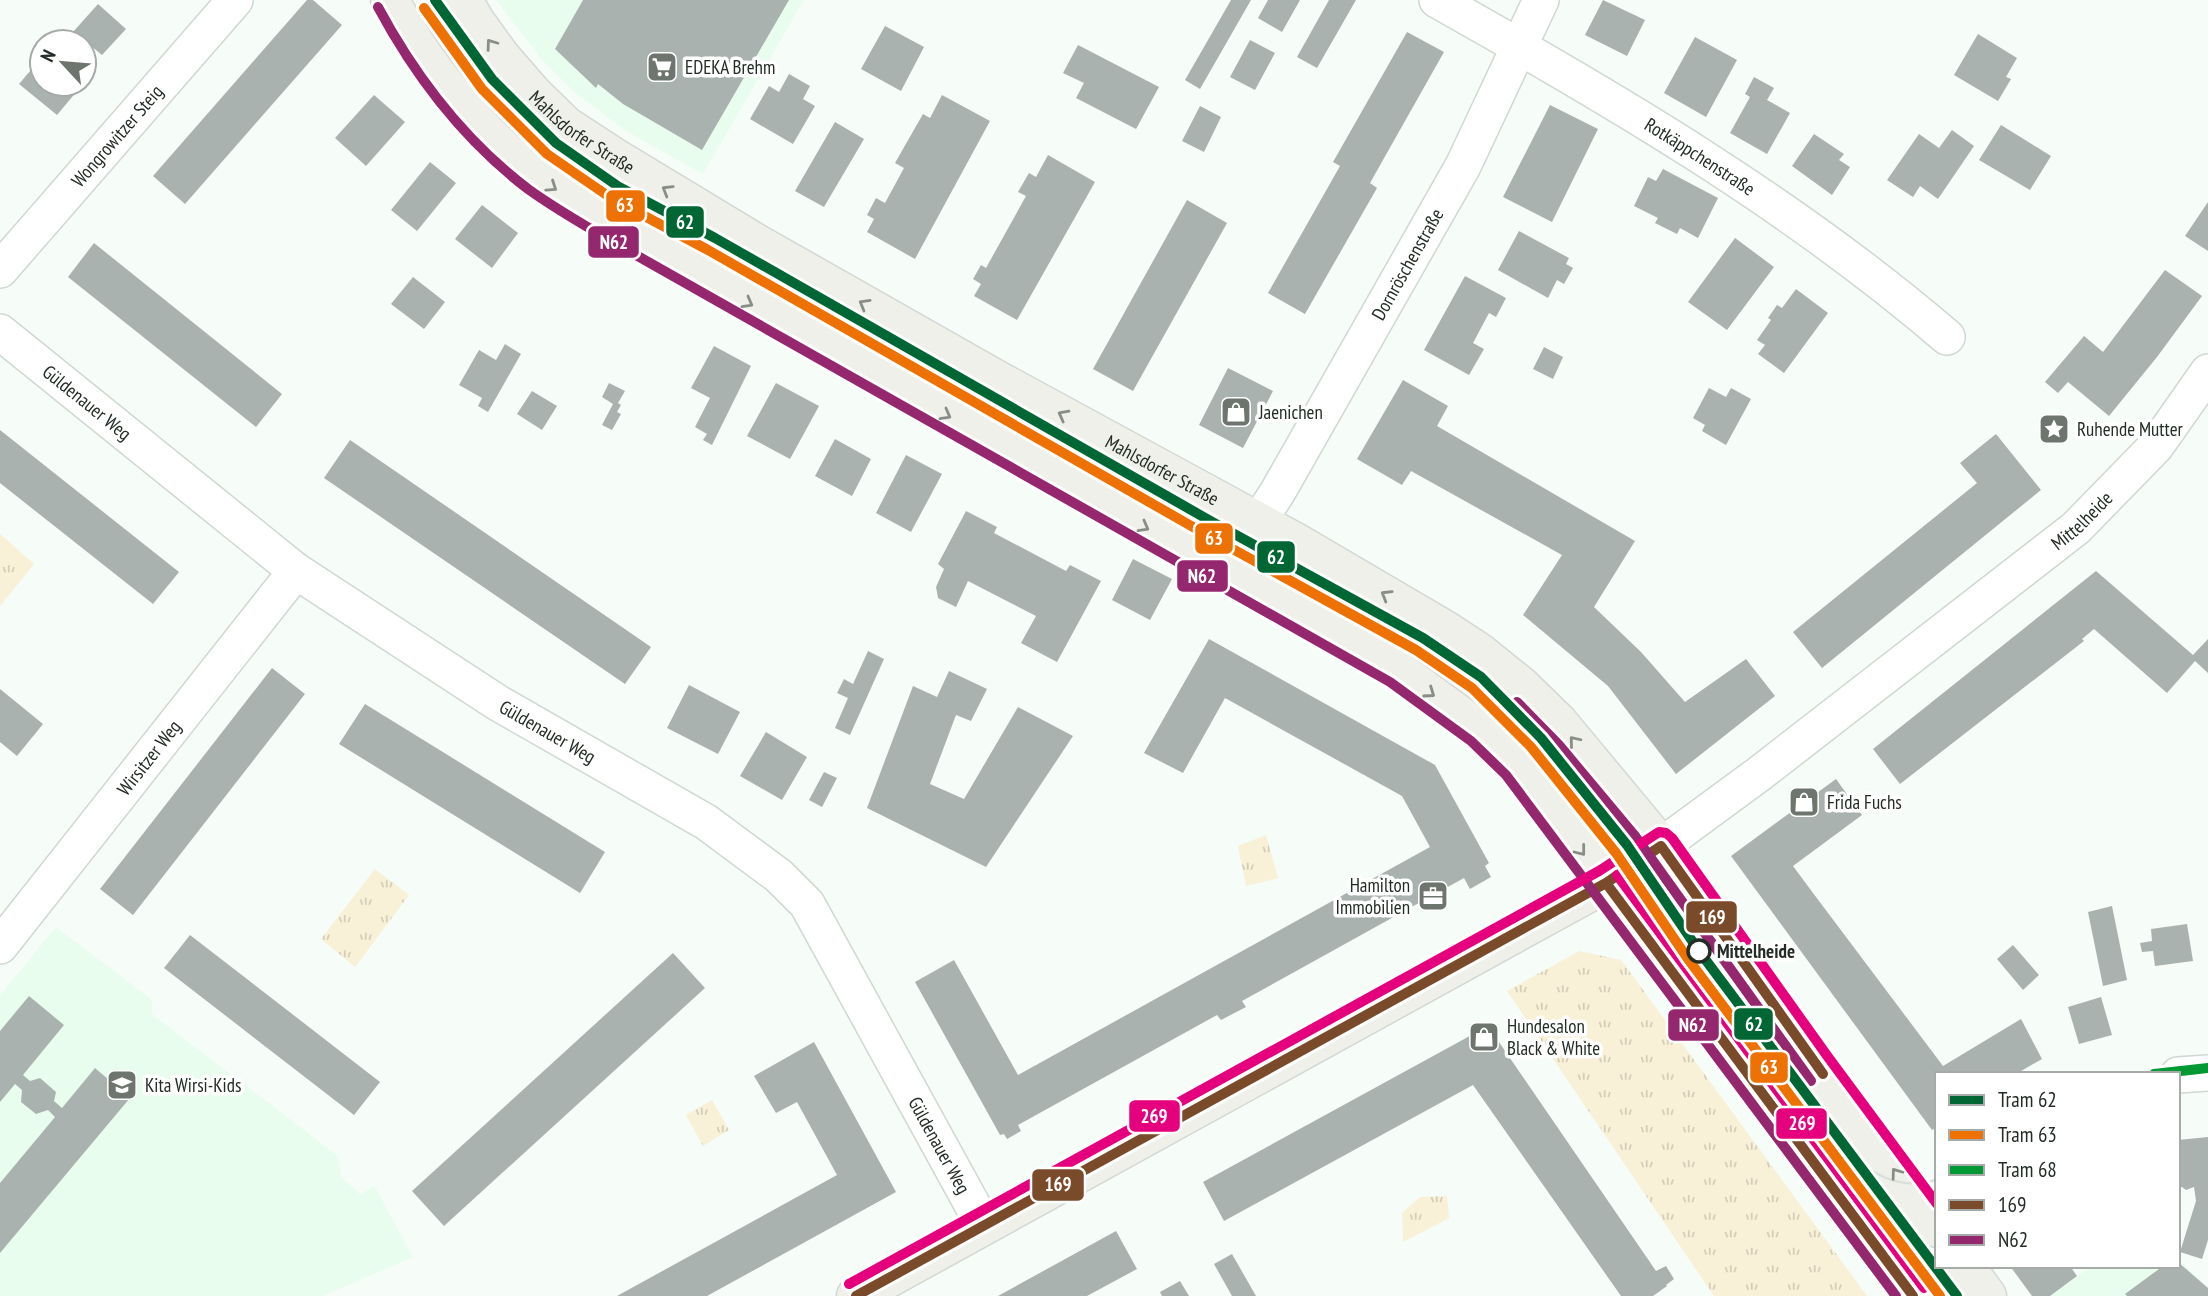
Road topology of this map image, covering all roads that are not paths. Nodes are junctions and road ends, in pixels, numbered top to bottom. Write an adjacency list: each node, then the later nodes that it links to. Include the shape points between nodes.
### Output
1 (235, 0): 7 (street, Wongrowitzer Steig)
2 (390, 0): 13 (main road, one-way to 13, via 429,63 464,106 534,175 627,234)
3 (463, 0): 11 (main road, Mahlsdorfer Straße, one-way to 3, via 754,242 566,126 501,57)
4 (1437, 0): 6 (street, Rotkäppchenstraße)
5 (1541, 0): 6 (street, Dornröschenstraße)
6 (1520, 46): 9 (street, Rotkäppchenstraße, via 1767,199); 11 (street, Dornröschenstraße, via 1463,166)
7 (0, 270)
8 (0, 331): 12 (street, Güldenauer Weg)
9 (1947, 337)
10 (2208, 372): 14 (street, Mittelheide, via 2156,446 2076,528)
11 (1258, 522): 13 (main road); 14 (main road, Mahlsdorfer Straße, one-way to 11, via 1558,722 1480,653)
12 (296, 571): 16 (street, Wirsitzer Weg); 20 (street, Güldenauer Weg, via 498,703 706,822 779,876 807,904)
13 (1228, 574): 15 (main road, one-way to 15, via 1398,670 1480,730 1517,766)
14 (1661, 846): 15 (main road); 19 (main road, Mahlsdorfer Straße, one-way to 14, via 1817,1065)
15 (1606, 883): 20 (main road); 21 (main road)
16 (0, 946)
17 (2208, 1073): 18 (street)
18 (2180, 1075)
19 (1932, 1212): 21 (street)
20 (984, 1226): 23 (main road)
21 (1874, 1243): 24 (main road)
22 (1966, 1268): 25 (main road)
23 (856, 1296)
24 (1913, 1296)
25 (1987, 1296)

